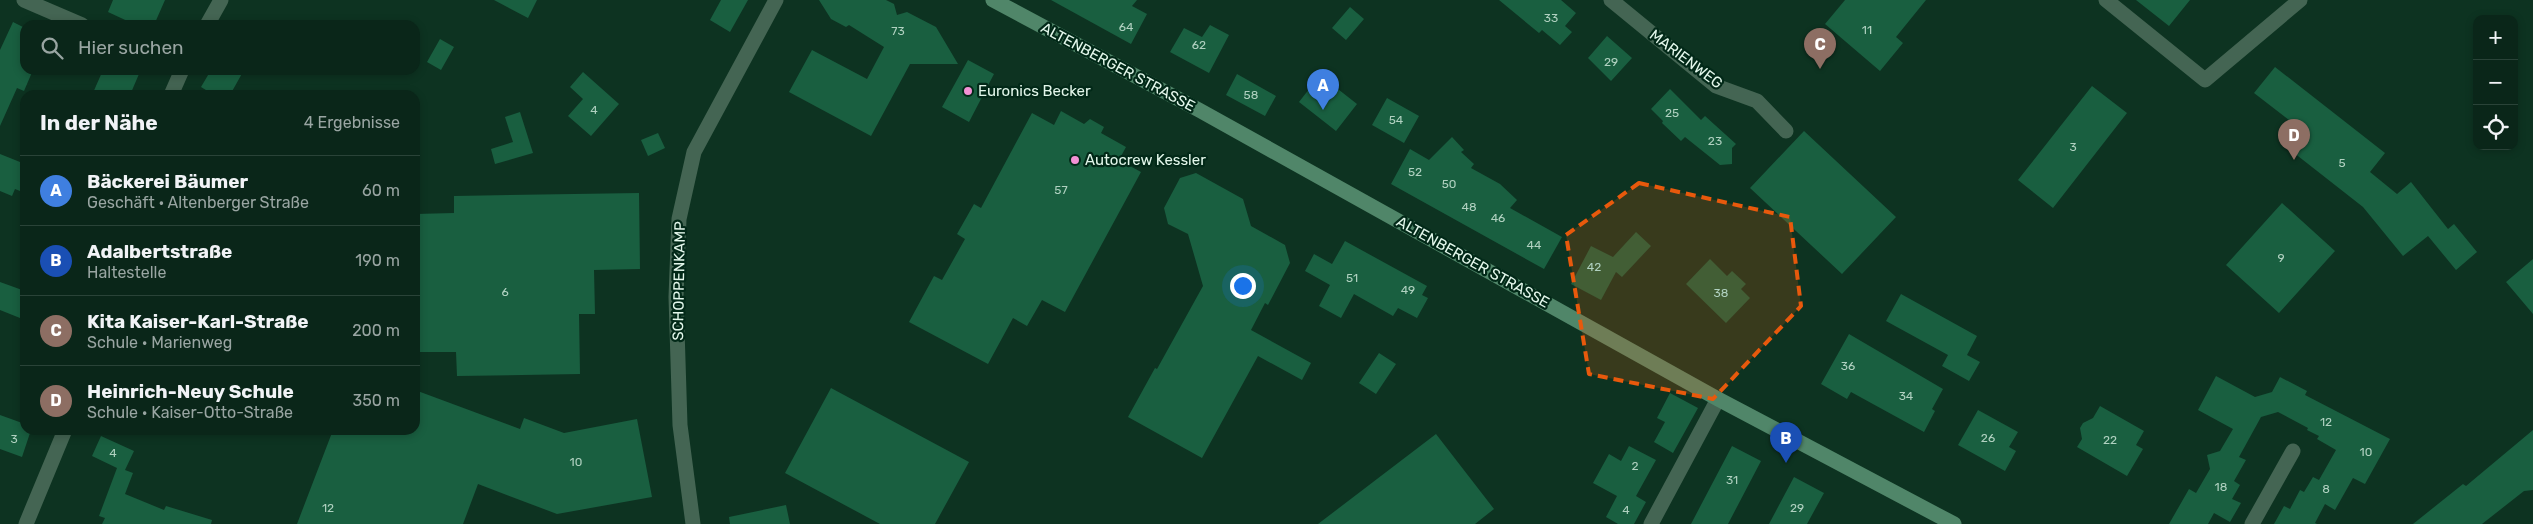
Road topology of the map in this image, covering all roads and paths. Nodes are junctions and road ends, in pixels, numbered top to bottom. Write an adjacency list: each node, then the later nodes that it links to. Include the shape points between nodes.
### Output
1 (24, 0): 8 (street)
2 (221, 0): 9 (street)
3 (776, 0): 17 (street, SCHOPPENKAMP, via 694,152 679,219 676,296 680,425)
4 (993, 0): 13 (main road, ALTENBERGER STRASSE, via 1199,110)
5 (1611, 0): 12 (street, MARIENWEG, via 1716,86 1757,101)
6 (2106, 0): 7 (street, via 2205,80)
7 (2300, 0)
8 (70, 20)
9 (210, 20)
10 (180, 75): 11 (street)
11 (173, 90)
12 (1786, 131)
13 (1718, 399): 18 (street); 19 (main road, ALTENBERGER STRASSE)
14 (63, 435): 16 (street)
15 (2293, 451): 20 (street)
16 (26, 524)
17 (693, 524)
18 (1651, 524)
19 (1954, 524)
20 (2252, 524)

